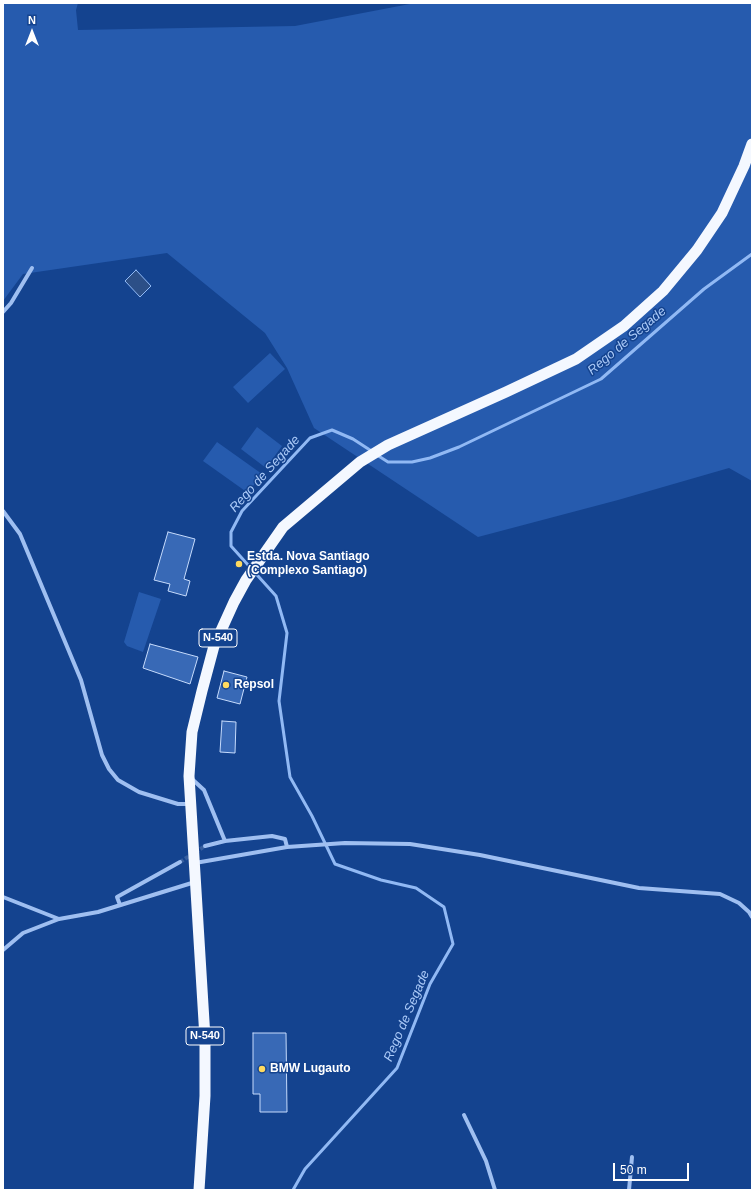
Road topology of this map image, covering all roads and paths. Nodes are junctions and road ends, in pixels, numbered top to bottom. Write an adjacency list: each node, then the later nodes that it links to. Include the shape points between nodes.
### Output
1 (752, 144): 5 (highway, N-540, via 722,213 697,250 663,291 624,326 576,359 388,445 360,462 283,527 246,580 214,646 192,732)
2 (32, 268): 3 (street)
3 (3, 312)
4 (3, 511): 6 (street, via 20,534 81,680 102,755 109,769 118,780 139,792 178,804)
5 (189, 776): 6 (highway, N-540); 7 (street, via 204,790)
6 (190, 804): 11 (highway, N-540)
7 (225, 841): 8 (street); 9 (street, via 272,836 285,839)
8 (205, 846)
9 (287, 847): 11 (street); 15 (street, via 345,843 410,844 480,855 638,888 720,894)
10 (180, 862): 14 (street, via 117,897)
11 (194, 863): 12 (highway, N-540)
12 (195, 882): 14 (street); 21 (highway, N-540, via 205,1038 205,1096)
13 (3, 897): 17 (street)
14 (120, 905): 17 (street)
15 (751, 911): 16 (street)
16 (752, 917)
17 (59, 919): 18 (street, via 23,933)
18 (3, 950)
19 (464, 1115): 22 (street, via 486,1161)
20 (632, 1157): 23 (street)
21 (199, 1190)
22 (495, 1190)
23 (629, 1190)

